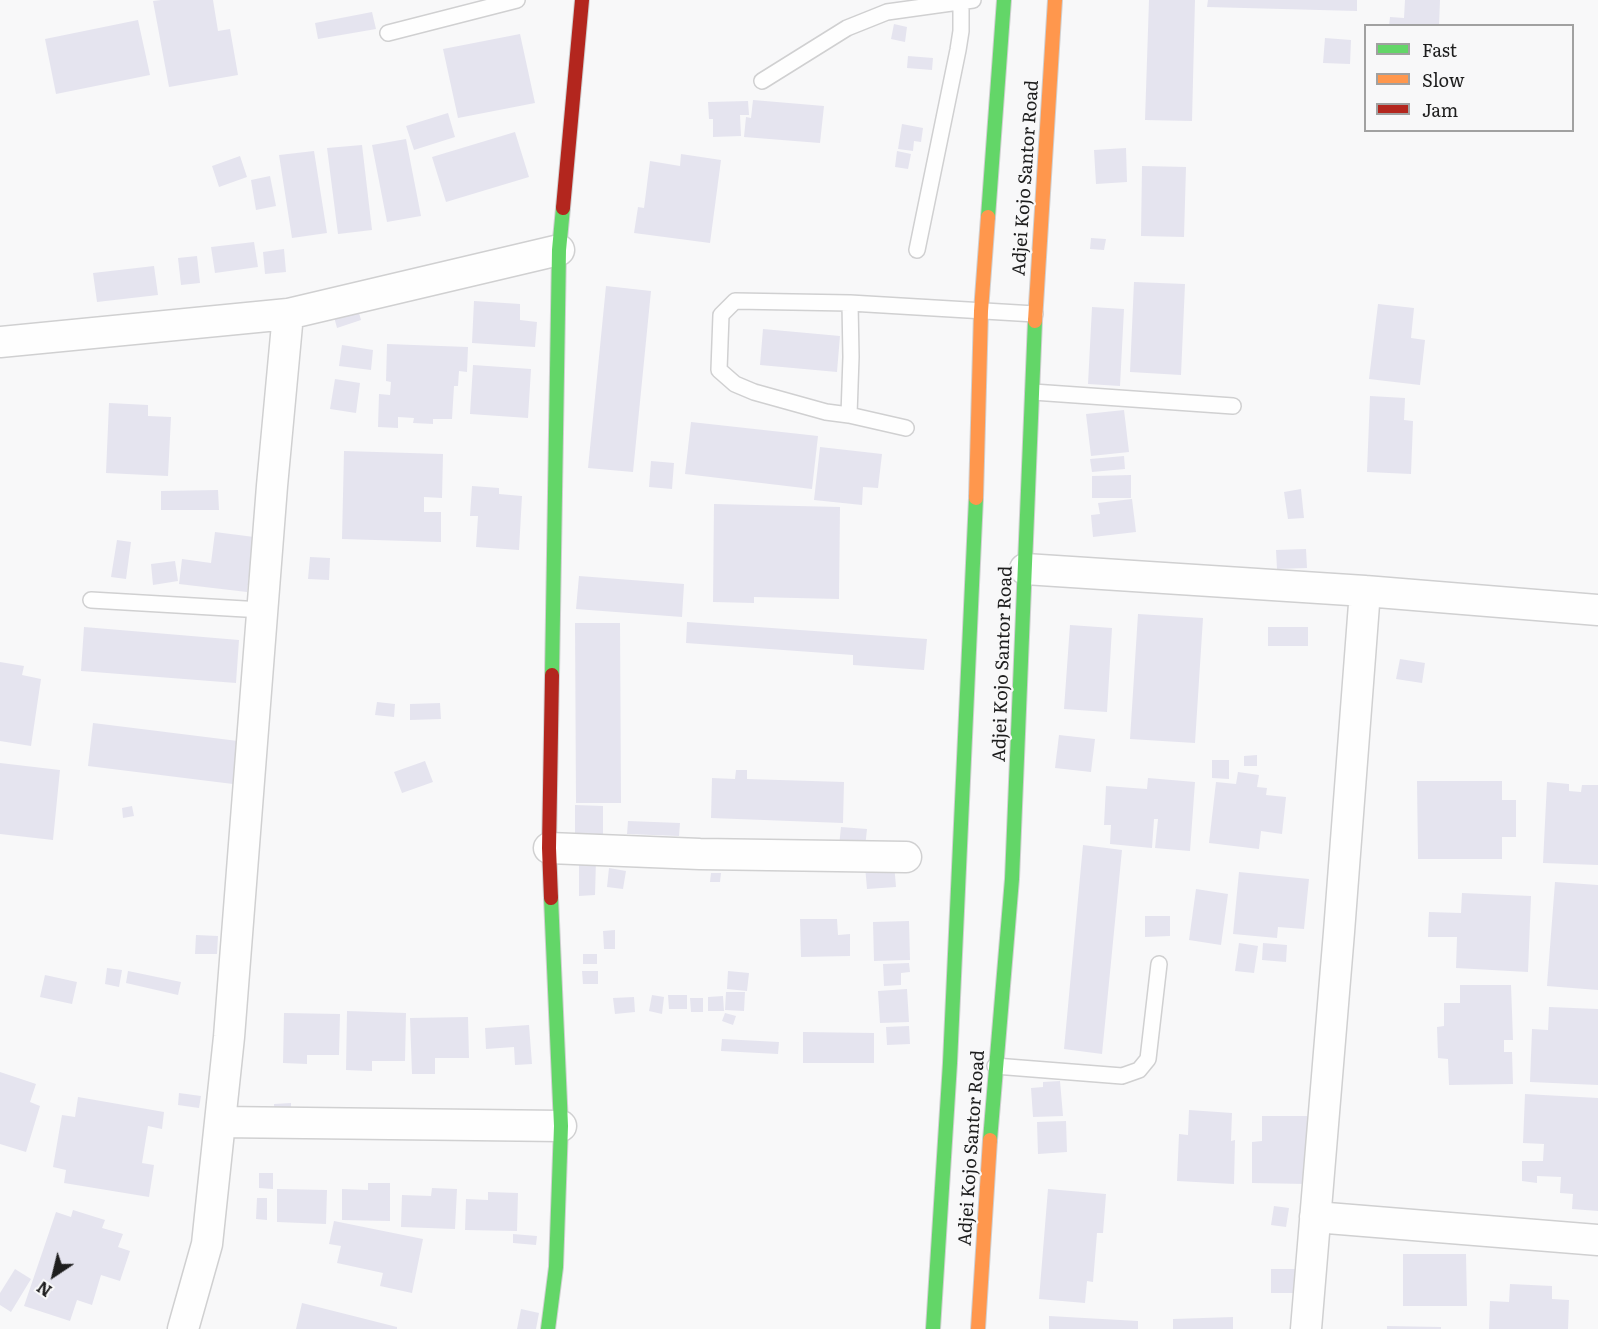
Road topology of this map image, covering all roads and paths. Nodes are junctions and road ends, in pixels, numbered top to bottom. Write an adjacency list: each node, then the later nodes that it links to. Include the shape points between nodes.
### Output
1 (517, 0): 6 (lane)
2 (582, 0): 8 (street)
3 (1004, 0): 11 (street, Adjei Kojo Santor Road)
4 (1055, 0): 13 (street, Adjei Kojo Santor Road)
5 (967, 1): 7 (lane, via 886,12 847,28); 9 (lane)
6 (388, 33)
7 (762, 81)
8 (559, 250): 12 (street); 24 (street)
9 (917, 250)
10 (850, 303): 11 (lane); 17 (lane); 17 (lane, via 735,301 721,315 719,344 719,370 735,384 826,412)
11 (981, 311): 13 (lane); 34 (street, Adjei Kojo Santor Road, via 950,1063)
12 (288, 314): 14 (street); 22 (street)
13 (1035, 314): 15 (street, Adjei Kojo Santor Road)
14 (0, 342)
15 (1033, 392): 16 (lane); 19 (street, Adjei Kojo Santor Road)
16 (1233, 406)
17 (849, 415): 18 (lane)
18 (906, 428)
19 (1025, 569): 20 (street); 27 (street, Adjei Kojo Santor Road, via 1012,879)
20 (1365, 591): 23 (street); 30 (street)
21 (91, 600): 22 (lane)
22 (262, 609): 28 (street)
23 (1598, 610)
24 (549, 848): 25 (street); 29 (street)
25 (906, 857)
26 (1159, 964): 27 (lane, via 1148,1059 1139,1070 1122,1076)
27 (995, 1066): 35 (street, Adjei Kojo Santor Road)
28 (220, 1122): 29 (street); 32 (street, via 207,1244)
29 (561, 1126): 33 (street, via 556,1267)
30 (1315, 1217): 31 (street); 36 (street)
31 (1598, 1240)
32 (183, 1329)
33 (548, 1329)
34 (933, 1329)
35 (978, 1329)
36 (1306, 1329)

